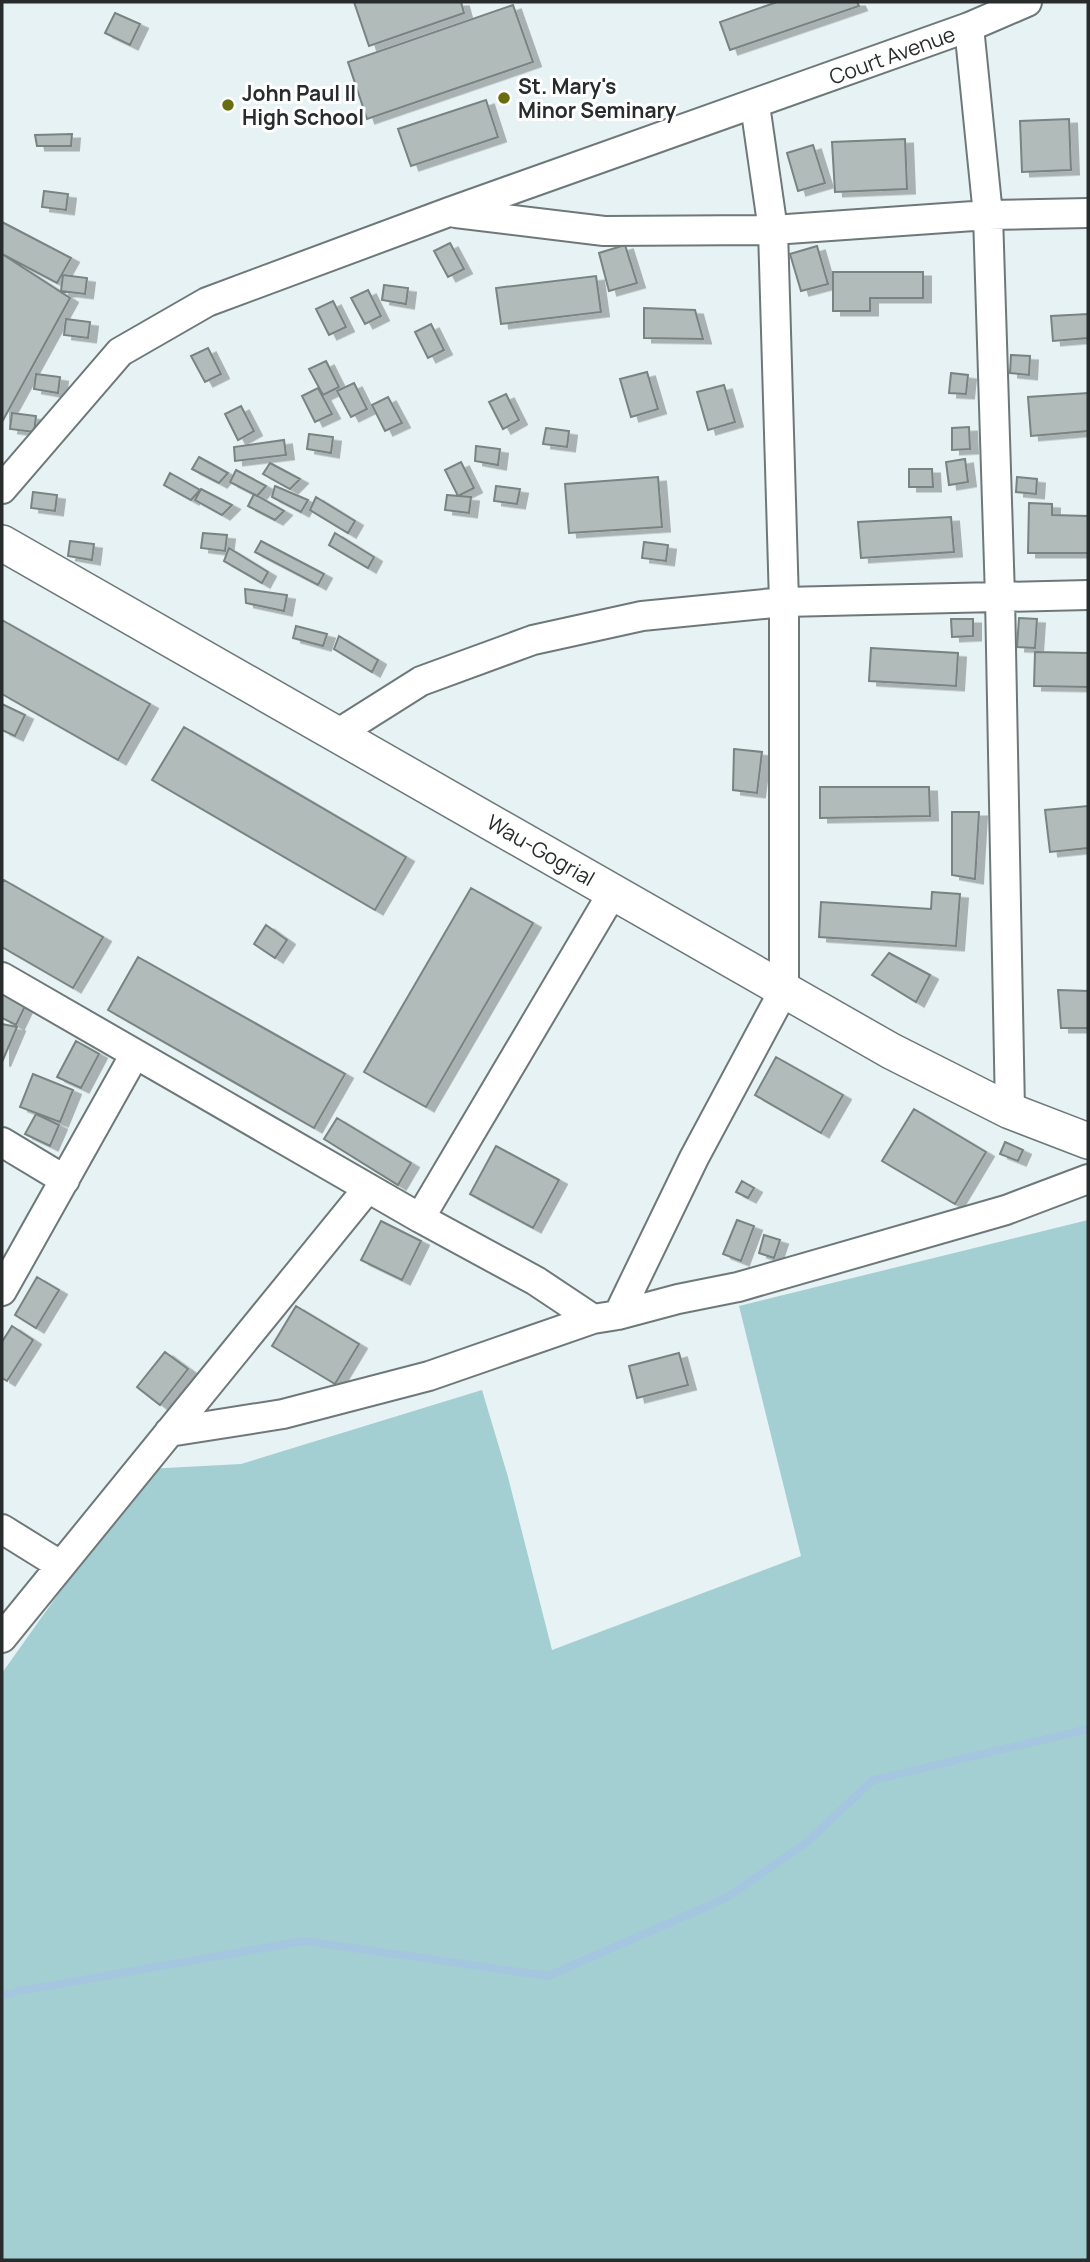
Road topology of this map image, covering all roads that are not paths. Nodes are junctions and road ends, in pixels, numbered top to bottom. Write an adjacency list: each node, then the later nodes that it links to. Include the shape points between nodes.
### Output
1 (1027, 2): 2 (street, Court Avenue)
2 (969, 27): 3 (street, Court Avenue); 6 (street)
3 (755, 104): 4 (street, Court Avenue); 7 (street)
4 (449, 212): 7 (street, via 604,231); 8 (street, Court Avenue, via 207,302 120,352)
5 (1088, 213): 6 (street)
6 (988, 215): 7 (street); 11 (street)
7 (773, 230): 12 (street)
8 (2, 489)
9 (2, 543): 13 (main road, Wau-Gogrial)
10 (1088, 595): 11 (street)
11 (1000, 597): 12 (street); 18 (street)
12 (783, 602): 13 (street, via 642,616 533,640 421,681); 16 (street)
13 (337, 734): 14 (main road, Wau-Gogrial)
14 (613, 892): 16 (main road, Wau-Gogrial); 24 (street)
15 (2, 977): 17 (street)
16 (784, 990): 18 (main road, Wau-Gogrial); 26 (street)
17 (135, 1054): 22 (street); 23 (street)
18 (1010, 1111): 19 (main road, Wau-Gogrial)
19 (1088, 1141)
20 (2, 1142): 22 (street)
21 (1088, 1179): 26 (street, via 1006,1210 738,1287)
22 (65, 1180): 25 (street)
23 (368, 1188): 24 (street); 27 (street)
24 (420, 1219): 26 (street)
25 (2, 1291)
26 (606, 1317): 27 (street, via 429,1376 283,1414)
27 (169, 1432): 29 (street)
28 (2, 1529): 29 (street)
29 (60, 1565): 30 (street)
30 (2, 1638)

